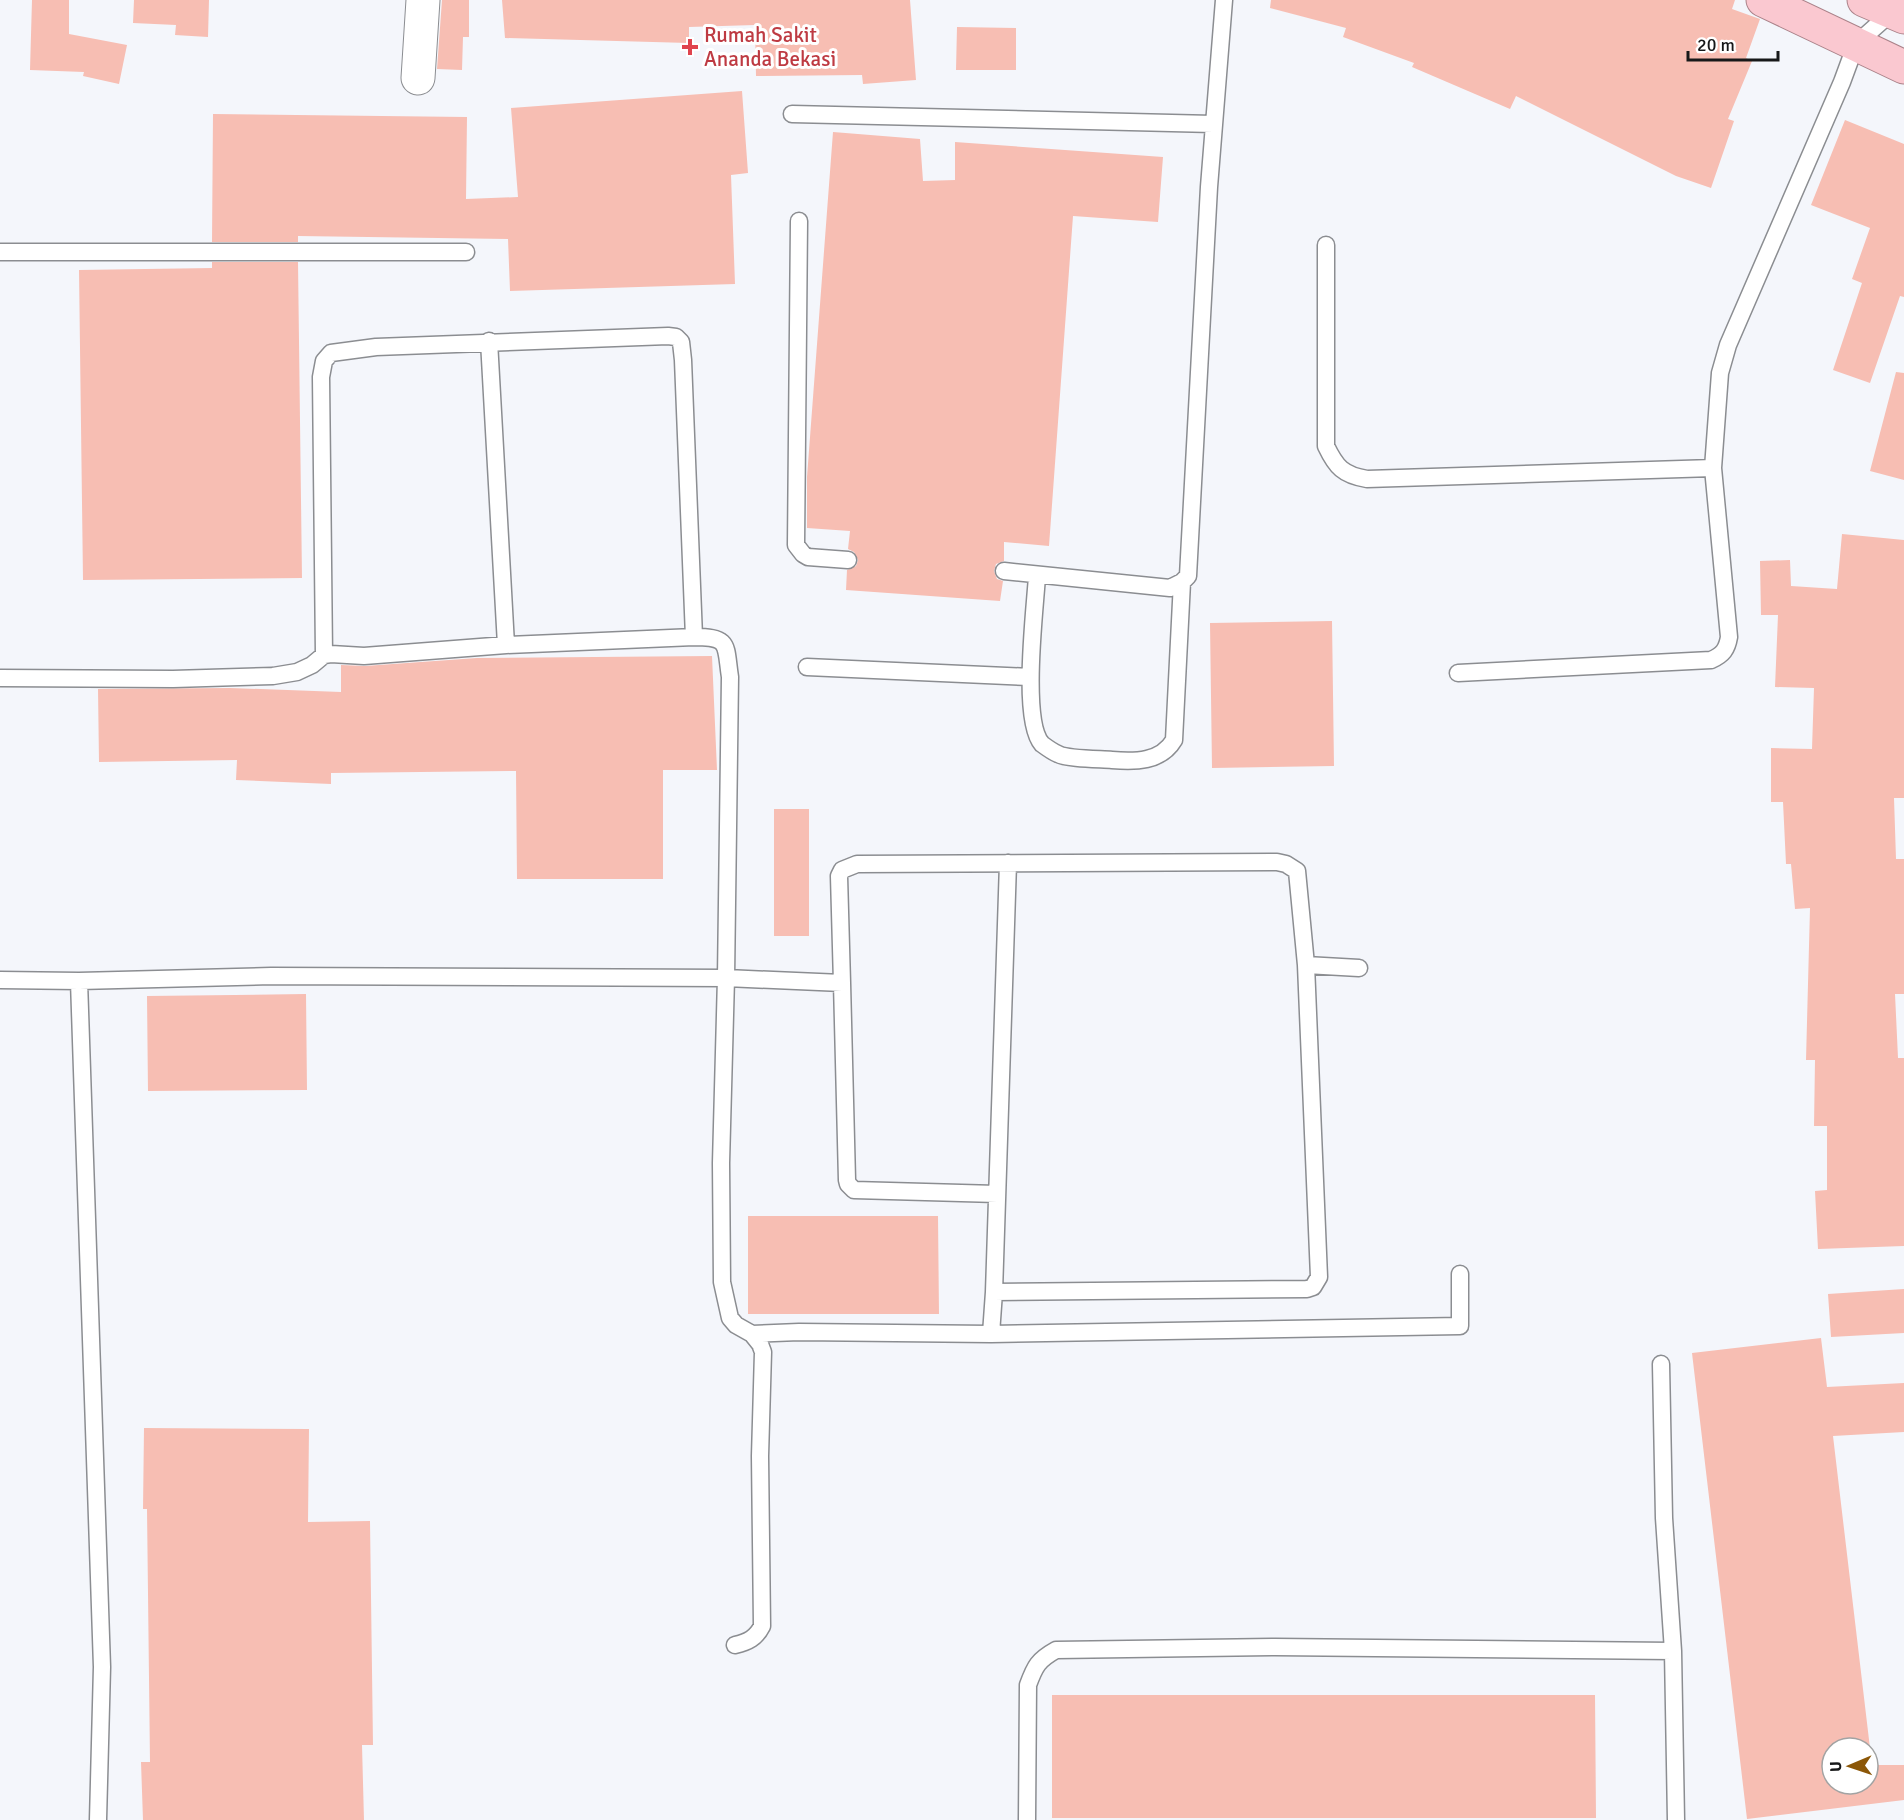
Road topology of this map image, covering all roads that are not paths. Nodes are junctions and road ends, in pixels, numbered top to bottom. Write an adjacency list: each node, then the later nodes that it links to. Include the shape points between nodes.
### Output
1 (423, 0): 7 (street)
2 (1224, 0): 9 (lane)
3 (1764, 0): 5 (highway)
4 (1887, 10): 5 (lane)
5 (1856, 44): 6 (highway); 15 (lane, via 1725,351)
6 (1904, 67)
7 (418, 78)
8 (792, 114): 9 (lane)
9 (1213, 124): 19 (lane, via 1188,576)
10 (799, 221): 16 (lane, via 796,545 808,557)
11 (1326, 245): 15 (lane, via 1326,446 1341,470 1353,477)
12 (0, 252): 13 (lane)
13 (466, 252)
14 (489, 341): 20 (lane, via 668,336 681,342); 21 (lane); 22 (lane, via 376,347 331,353 324,361)
15 (1713, 468): 24 (lane, via 1729,637 1719,657)
16 (848, 560)
17 (1004, 571): 18 (lane)
18 (1037, 576): 19 (lane, via 1170,588); 25 (lane)
19 (1182, 582): 25 (lane, via 1174,740 1156,757 1126,761 1060,755 1041,743 1031,716)
20 (694, 637): 21 (lane); 30 (lane, via 723,642 730,677)
21 (506, 645): 22 (lane, via 364,656)
22 (324, 655): 26 (lane, via 297,672 273,676)
23 (807, 667): 25 (lane)
24 (1458, 673)
25 (1030, 677)
26 (0, 678)
27 (1008, 864): 28 (lane, via 1286,864 1297,871); 33 (lane, via 857,864 842,870); 34 (lane)
28 (1306, 964): 29 (lane); 36 (lane, via 1320,1277 1313,1287)
29 (1359, 968)
30 (726, 978): 32 (lane, via 271,976); 33 (lane); 37 (lane, via 722,1282 730,1318)
31 (0, 980): 32 (lane)
32 (79, 981): 42 (lane, via 102,1667)
33 (842, 983): 34 (lane, via 848,1184 854,1190)
34 (997, 1194): 36 (lane)
35 (1460, 1275): 38 (lane, via 1460,1326)
36 (994, 1292): 38 (lane)
37 (752, 1334): 38 (lane); 40 (lane, via 760,1344 764,1362 760,1456 762,1626 752,1639)
38 (991, 1334)
39 (1661, 1364): 41 (lane)
40 (735, 1645)
41 (1673, 1651): 43 (lane, via 1275,1647 1056,1650 1036,1665 1028,1685); 44 (lane)
42 (98, 1820)
43 (1027, 1820)
44 (1676, 1820)

